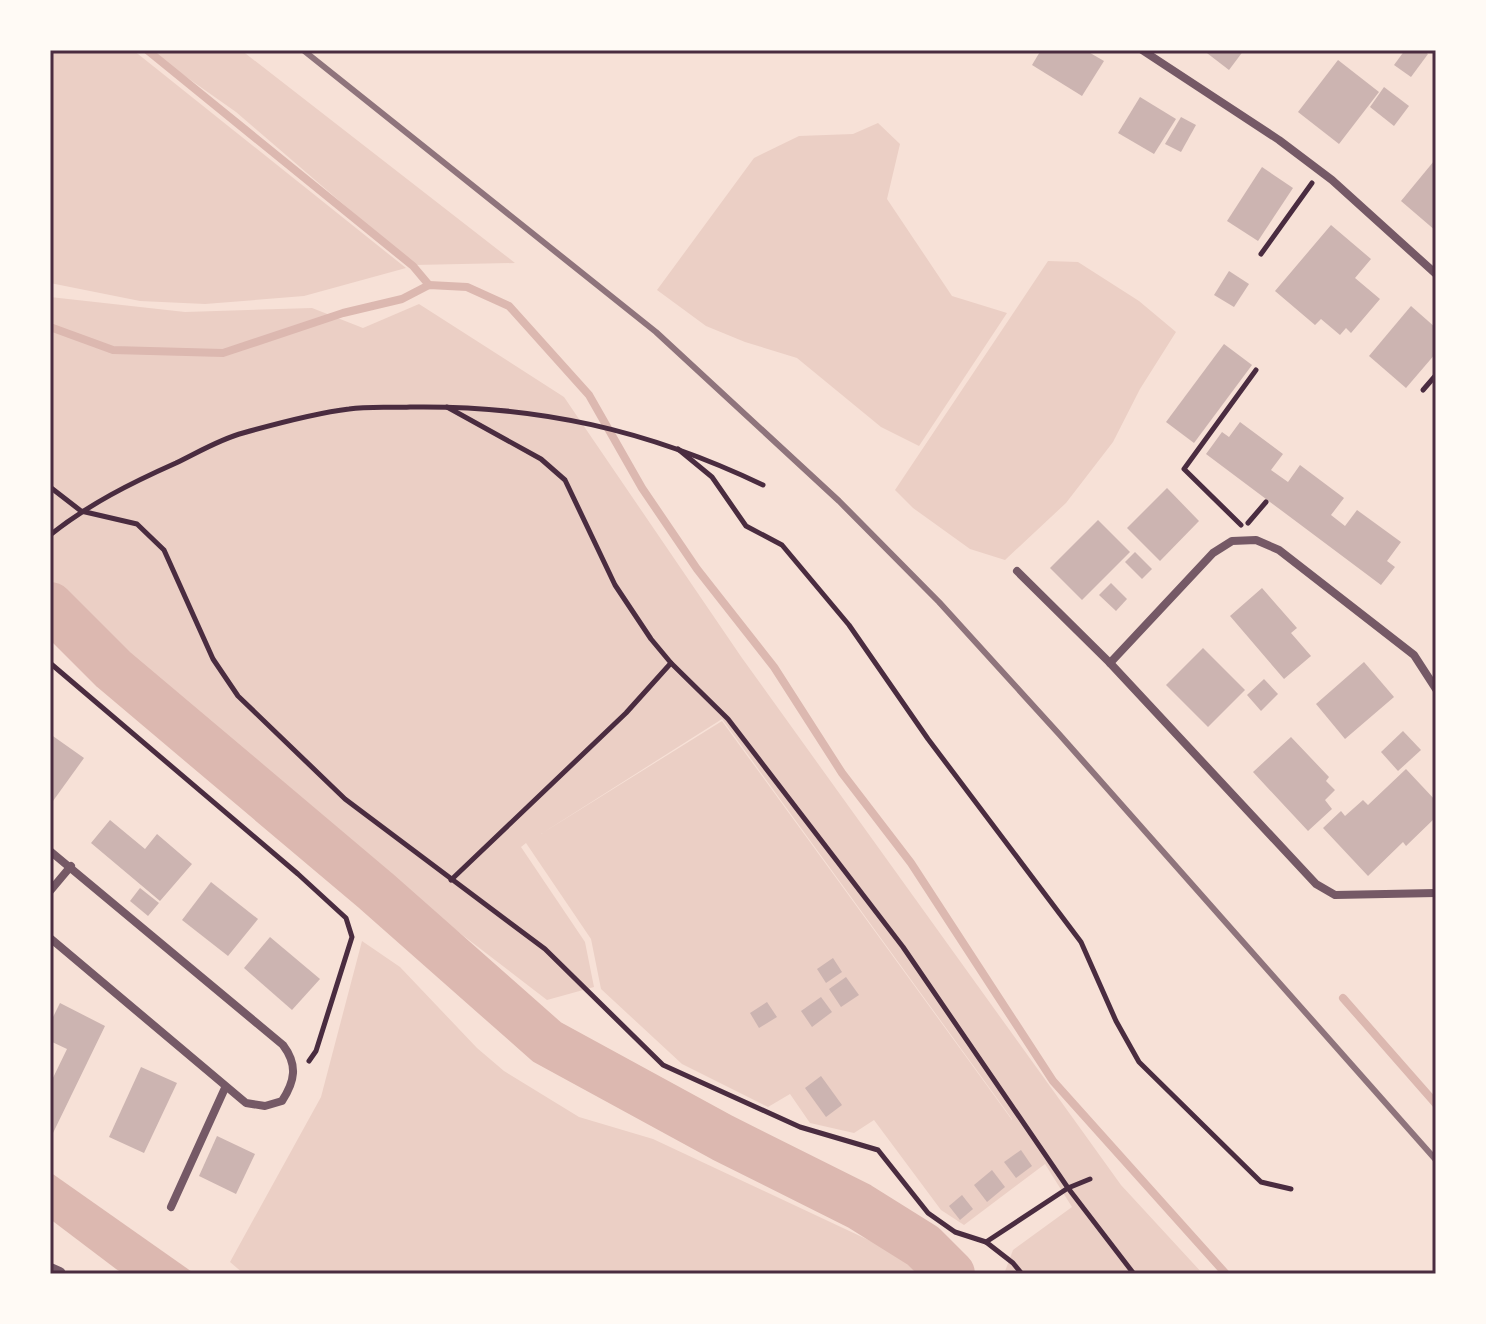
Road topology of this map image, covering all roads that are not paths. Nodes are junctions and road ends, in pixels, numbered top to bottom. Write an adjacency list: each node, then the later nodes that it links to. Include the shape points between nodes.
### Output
1 (1142, 50): 2 (street, via 1279,140)
2 (1436, 274)
3 (1017, 571): 4 (street)
4 (1110, 663): 5 (street, via 1213,553 1232,541 1256,540 1279,550 1387,632 1414,655); 9 (street, via 1316,884 1335,895)
5 (1436, 689)
6 (50, 851): 7 (street)
7 (71, 866): 8 (street); 11 (street, via 293,1058 292,1085 282,1101 265,1106 246,1103)
8 (50, 891)
9 (1436, 893)
10 (50, 938): 11 (street)
11 (225, 1088): 12 (street)
12 (171, 1207)
13 (50, 1270): 14 (street)
14 (59, 1274)

